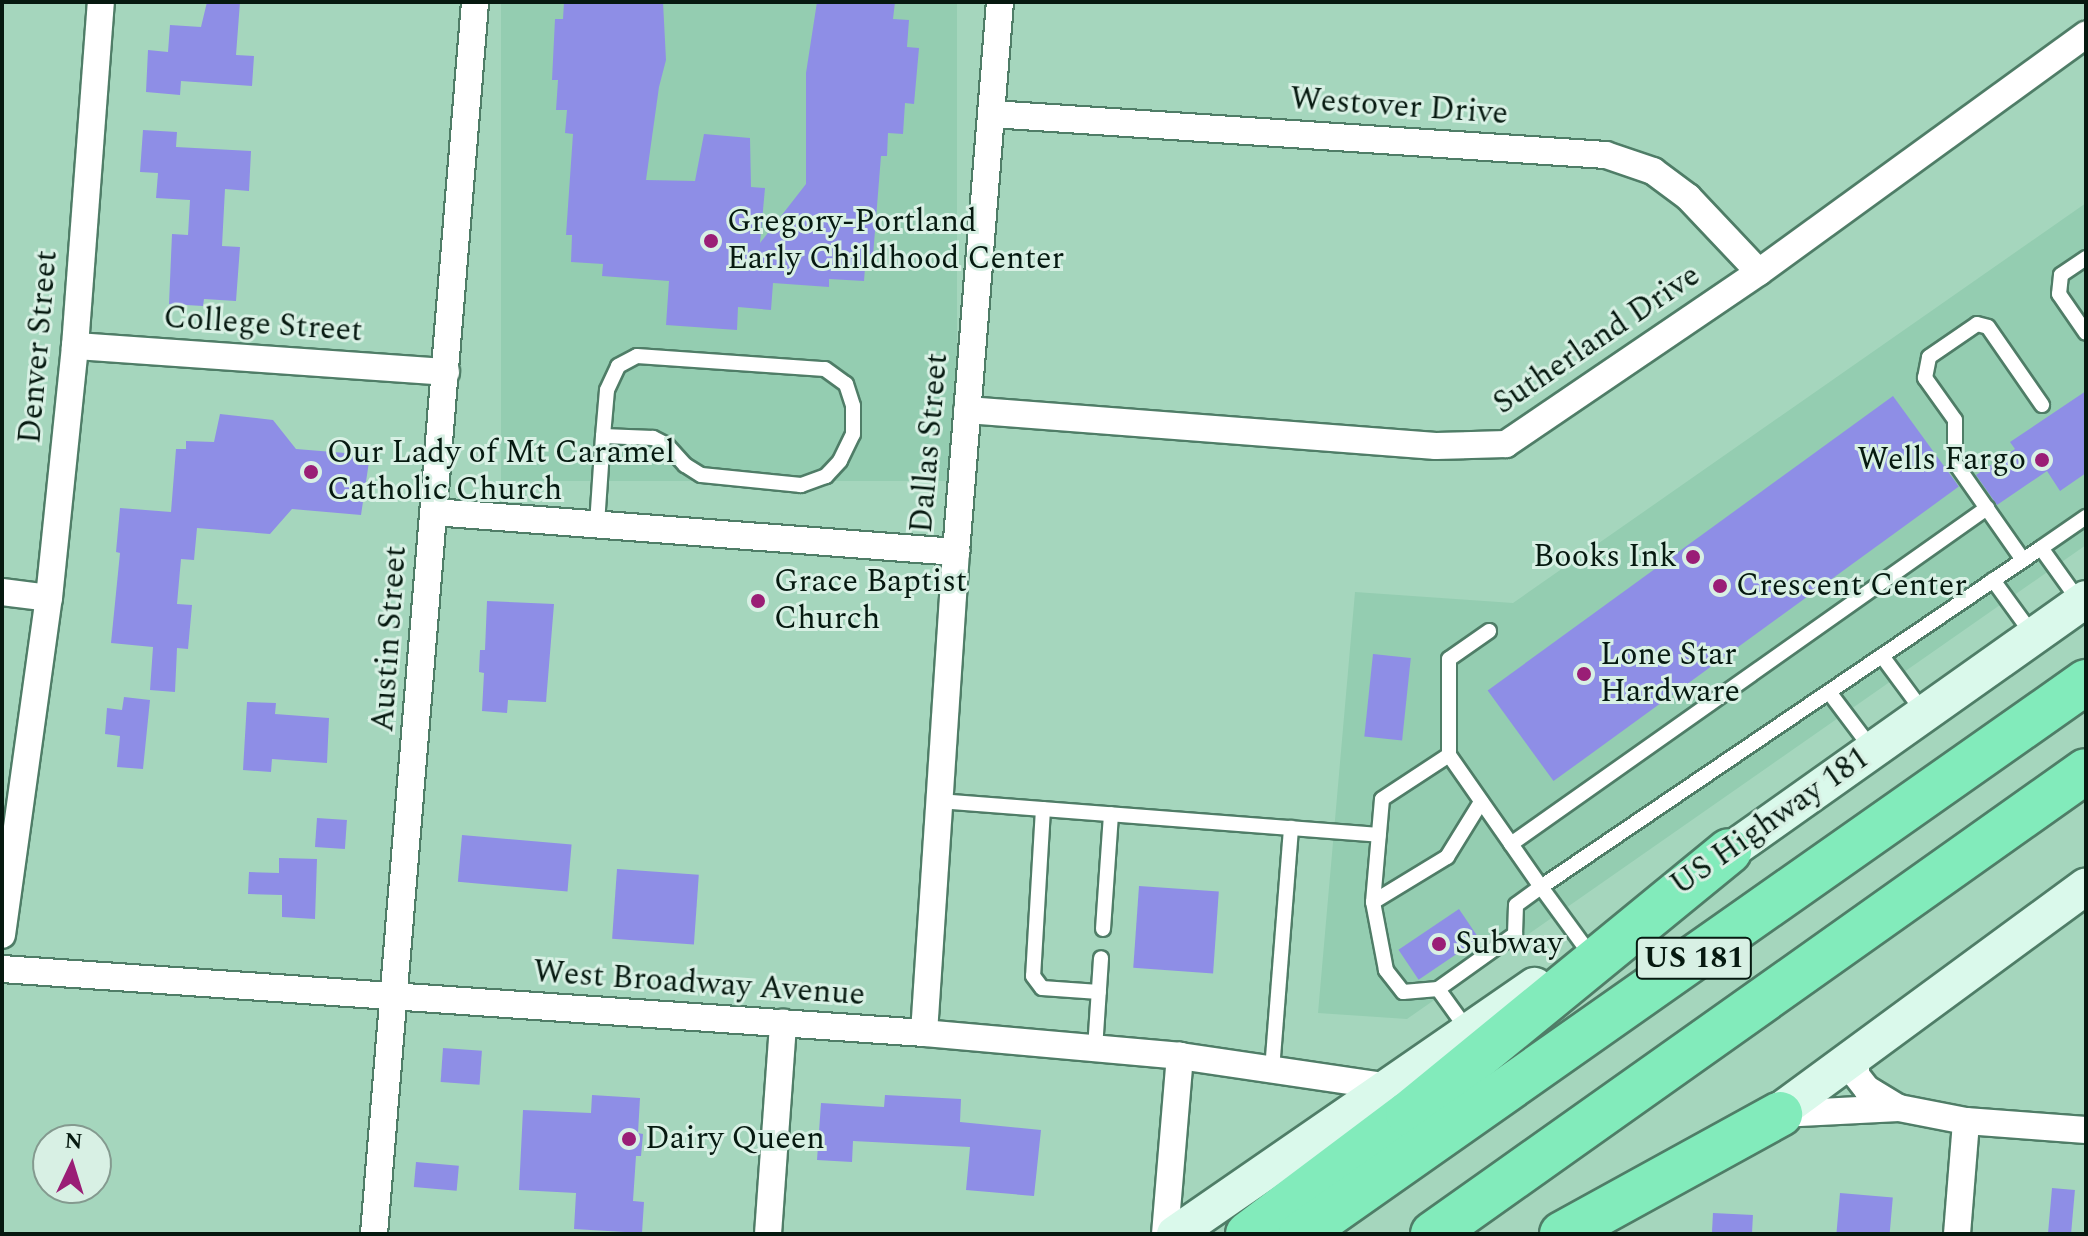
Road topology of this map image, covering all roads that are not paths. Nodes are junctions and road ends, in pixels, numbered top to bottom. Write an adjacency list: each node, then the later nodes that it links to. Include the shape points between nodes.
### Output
1 (101, 2): 9 (street, Denver Street)
2 (475, 2): 10 (street, Austin Street)
3 (1000, 2): 5 (street, Dallas Street)
4 (2086, 34): 7 (street, Sutherland Drive)
5 (992, 114): 7 (street, Westover Drive, via 1606,155 1653,171 1688,197); 12 (street, Dallas Street)
6 (2086, 258): 8 (lane, via 2061,275 2059,294)
7 (1759, 272): 12 (street, Sutherland Drive, via 1506,444 1436,446)
8 (2086, 333)
9 (75, 346): 10 (street, College Street); 23 (street, Denver Street)
10 (446, 372): 15 (street, Austin Street)
11 (2042, 405): 14 (lane, via 1988,327 1977,324 1929,357 1925,378 1955,420 1955,463)
12 (967, 410): 19 (street, Dallas Street)
13 (603, 436): 13 (lane, via 607,390 618,366 637,356 825,369 846,384 853,406 853,434 840,461 826,476 801,485 701,475 653,438); 17 (lane)
14 (1987, 508): 20 (lane); 40 (lane)
15 (434, 512): 17 (street); 52 (street, Austin Street)
16 (2086, 517): 18 (lane)
17 (597, 524): 19 (street)
18 (2041, 548): 20 (lane); 24 (lane)
19 (956, 552): 34 (street, Dallas Street)
20 (2023, 560): 21 (lane)
21 (1993, 580): 26 (lane); 27 (lane)
22 (2, 592): 23 (street)
23 (49, 598): 46 (street, Denver Street)
24 (2083, 600): 26 (main road, US Highway 181)
25 (1489, 631): 32 (lane, via 1449,659)
26 (2033, 636): 30 (main road, US Highway 181)
27 (1882, 656): 29 (lane); 30 (lane)
28 (2086, 682): 70 (highway, US 181)
29 (1829, 692): 31 (lane); 43 (lane)
30 (1924, 713): 31 (main road, US Highway 181)
31 (1872, 750): 41 (main road, US Highway 181)
32 (1449, 755): 35 (lane); 39 (lane, via 1382,799)
33 (2086, 771): 71 (highway, US 181)
34 (939, 801): 36 (lane); 55 (street, Dallas Street)
35 (1481, 802): 40 (lane); 44 (lane, via 1447,857)
36 (1043, 809): 37 (lane); 51 (lane, via 1033,976 1042,988)
37 (1111, 814): 38 (lane); 45 (lane)
38 (1291, 828): 39 (lane); 59 (lane)
39 (1379, 835): 44 (lane)
40 (1511, 844): 43 (lane)
41 (1729, 851): 47 (main road, US Highway 181); 69 (highway, via 1408,1114)
42 (2086, 886): 58 (main road)
43 (1541, 887): 47 (lane); 50 (lane, via 1516,905 1515,934)
44 (1373, 902): 50 (lane, via 1386,970 1403,992)
45 (1103, 929)
46 (2, 935)
47 (1587, 950): 54 (main road, US Highway 181)
48 (1101, 958): 51 (lane)
49 (2, 969): 52 (street, West Broadway Avenue)
50 (1438, 989): 54 (lane)
51 (1099, 992): 56 (lane)
52 (396, 998): 53 (street, West Broadway Avenue); 65 (street, Austin Street)
53 (783, 1023): 55 (street, West Broadway Avenue); 66 (street)
54 (1469, 1032): 60 (main road, US Highway 181)
55 (924, 1033): 56 (street, West Broadway Avenue)
56 (1095, 1049): 57 (street, West Broadway Avenue)
57 (1180, 1056): 59 (street, West Broadway Avenue); 67 (street)
58 (1856, 1057): 61 (street, via 1856,1075 1867,1089); 62 (main road)
59 (1272, 1070): 60 (street, West Broadway Avenue)
60 (1390, 1087): 68 (main road, US Highway 181)
61 (1899, 1108): 62 (street); 63 (street)
62 (1780, 1114): 72 (highway); 73 (main road)
63 (1966, 1121): 64 (street); 74 (street)
64 (2086, 1130)
65 (374, 1234)
66 (768, 1234)
67 (1165, 1234)
68 (1175, 1234)
69 (1248, 1234)
70 (1301, 1234)
71 (1433, 1234)
72 (1562, 1234)
73 (1595, 1234)
74 (1957, 1234)

